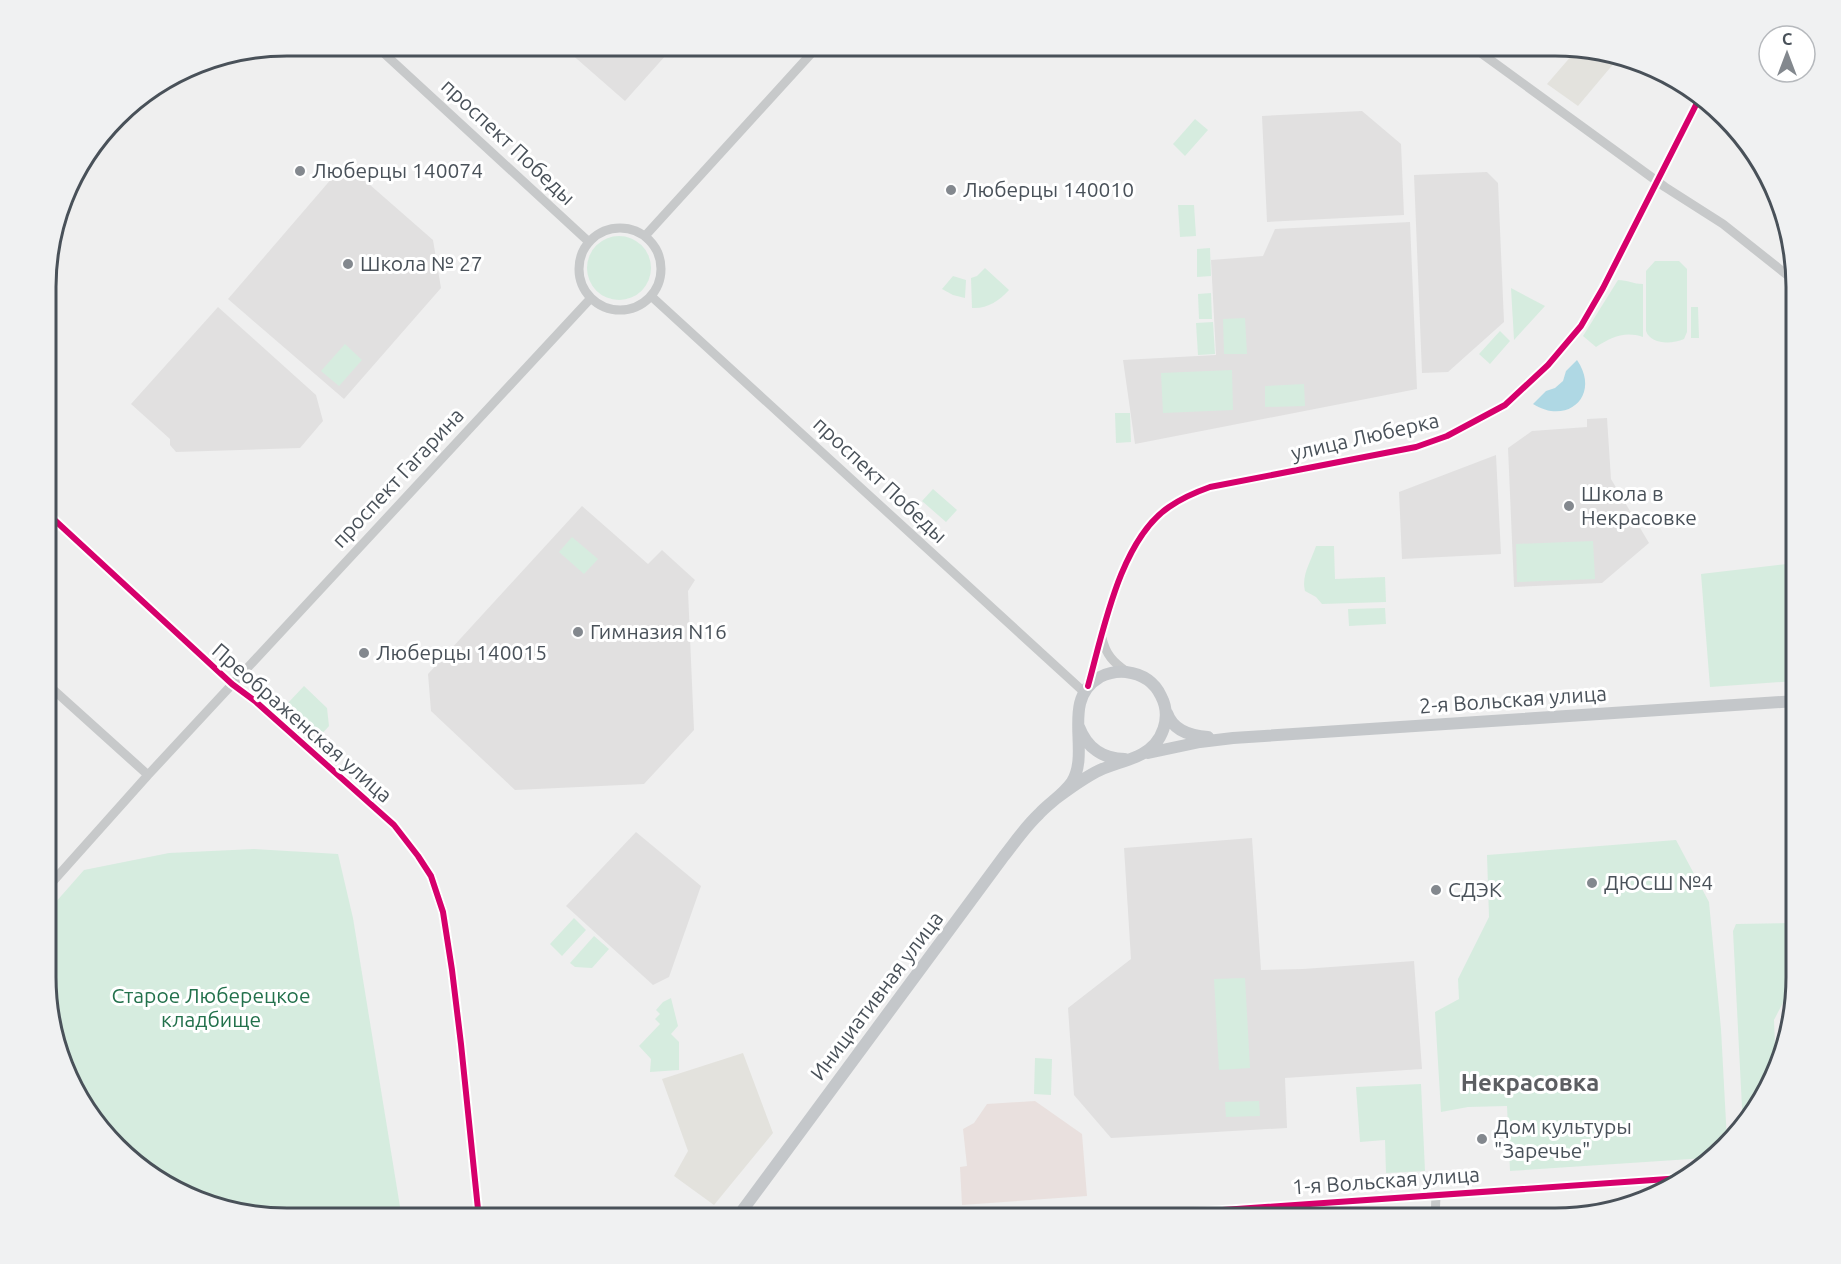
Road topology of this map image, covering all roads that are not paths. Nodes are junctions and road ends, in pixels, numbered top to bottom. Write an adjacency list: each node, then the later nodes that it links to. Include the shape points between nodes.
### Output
1 (387, 56): 7 (street, проспект Победы)
2 (809, 56): 6 (street)
3 (1485, 56): 5 (street)
4 (1696, 104): 5 (street, улица Люберка)
5 (1656, 181): 8 (street, via 1723,224); 12 (street, улица Люберка, via 1581,326 1548,365 1505,405 1447,436 1416,447 1210,487 1189,495 1167,508 1136,542 1126,560)
6 (645, 236): 7 (street, via 628,229 610,229); 9 (street, via 660,259 659,278)
7 (589, 242): 10 (street, via 579,264 582,282)
8 (1785, 273)
9 (651, 296): 10 (street, via 637,306 621,310 605,307); 15 (street, проспект Победы)
10 (591, 298): 14 (street, проспект Гагарина)
11 (56, 521): 14 (street, Преображенская улица)
12 (1102, 635): 13 (street, via 1111,660); 15 (street, улица Люберка)
13 (1127, 672): 15 (main road, via 1106,674); 18 (main road, via 1151,681)
14 (232, 684): 22 (street, проспект Гагарина); 27 (street, Преображенская улица, via 394,825 431,876 443,912 452,970)
15 (1086, 689): 19 (main road, Инициативная улица)
16 (56, 692): 22 (street)
17 (1786, 702): 20 (main road, 2-я Вольская улица)
18 (1166, 711): 20 (main road, 2-я Вольская улица, via 1172,723 1184,732); 21 (main road, Инициативная улица, via 1158,741)
19 (1078, 717): 21 (main road, via 1083,737 1102,755 1114,759); 23 (main road, Инициативная улица, via 1076,774)
20 (1233, 738): 21 (main road, 2-я Вольская улица)
21 (1135, 757): 23 (main road, Инициативная улица, via 1099,770)
22 (148, 775): 24 (street, проспект Гагарина)
23 (1054, 800): 28 (main road, Инициативная улица, via 1004,856)
24 (56, 878)
25 (1668, 1179): 26 (street, 1-я Вольская улица)
26 (1436, 1195): 29 (street, 1-я Вольская улица); 30 (street)
27 (478, 1208)
28 (744, 1208)
29 (1251, 1208)
30 (1435, 1208)

